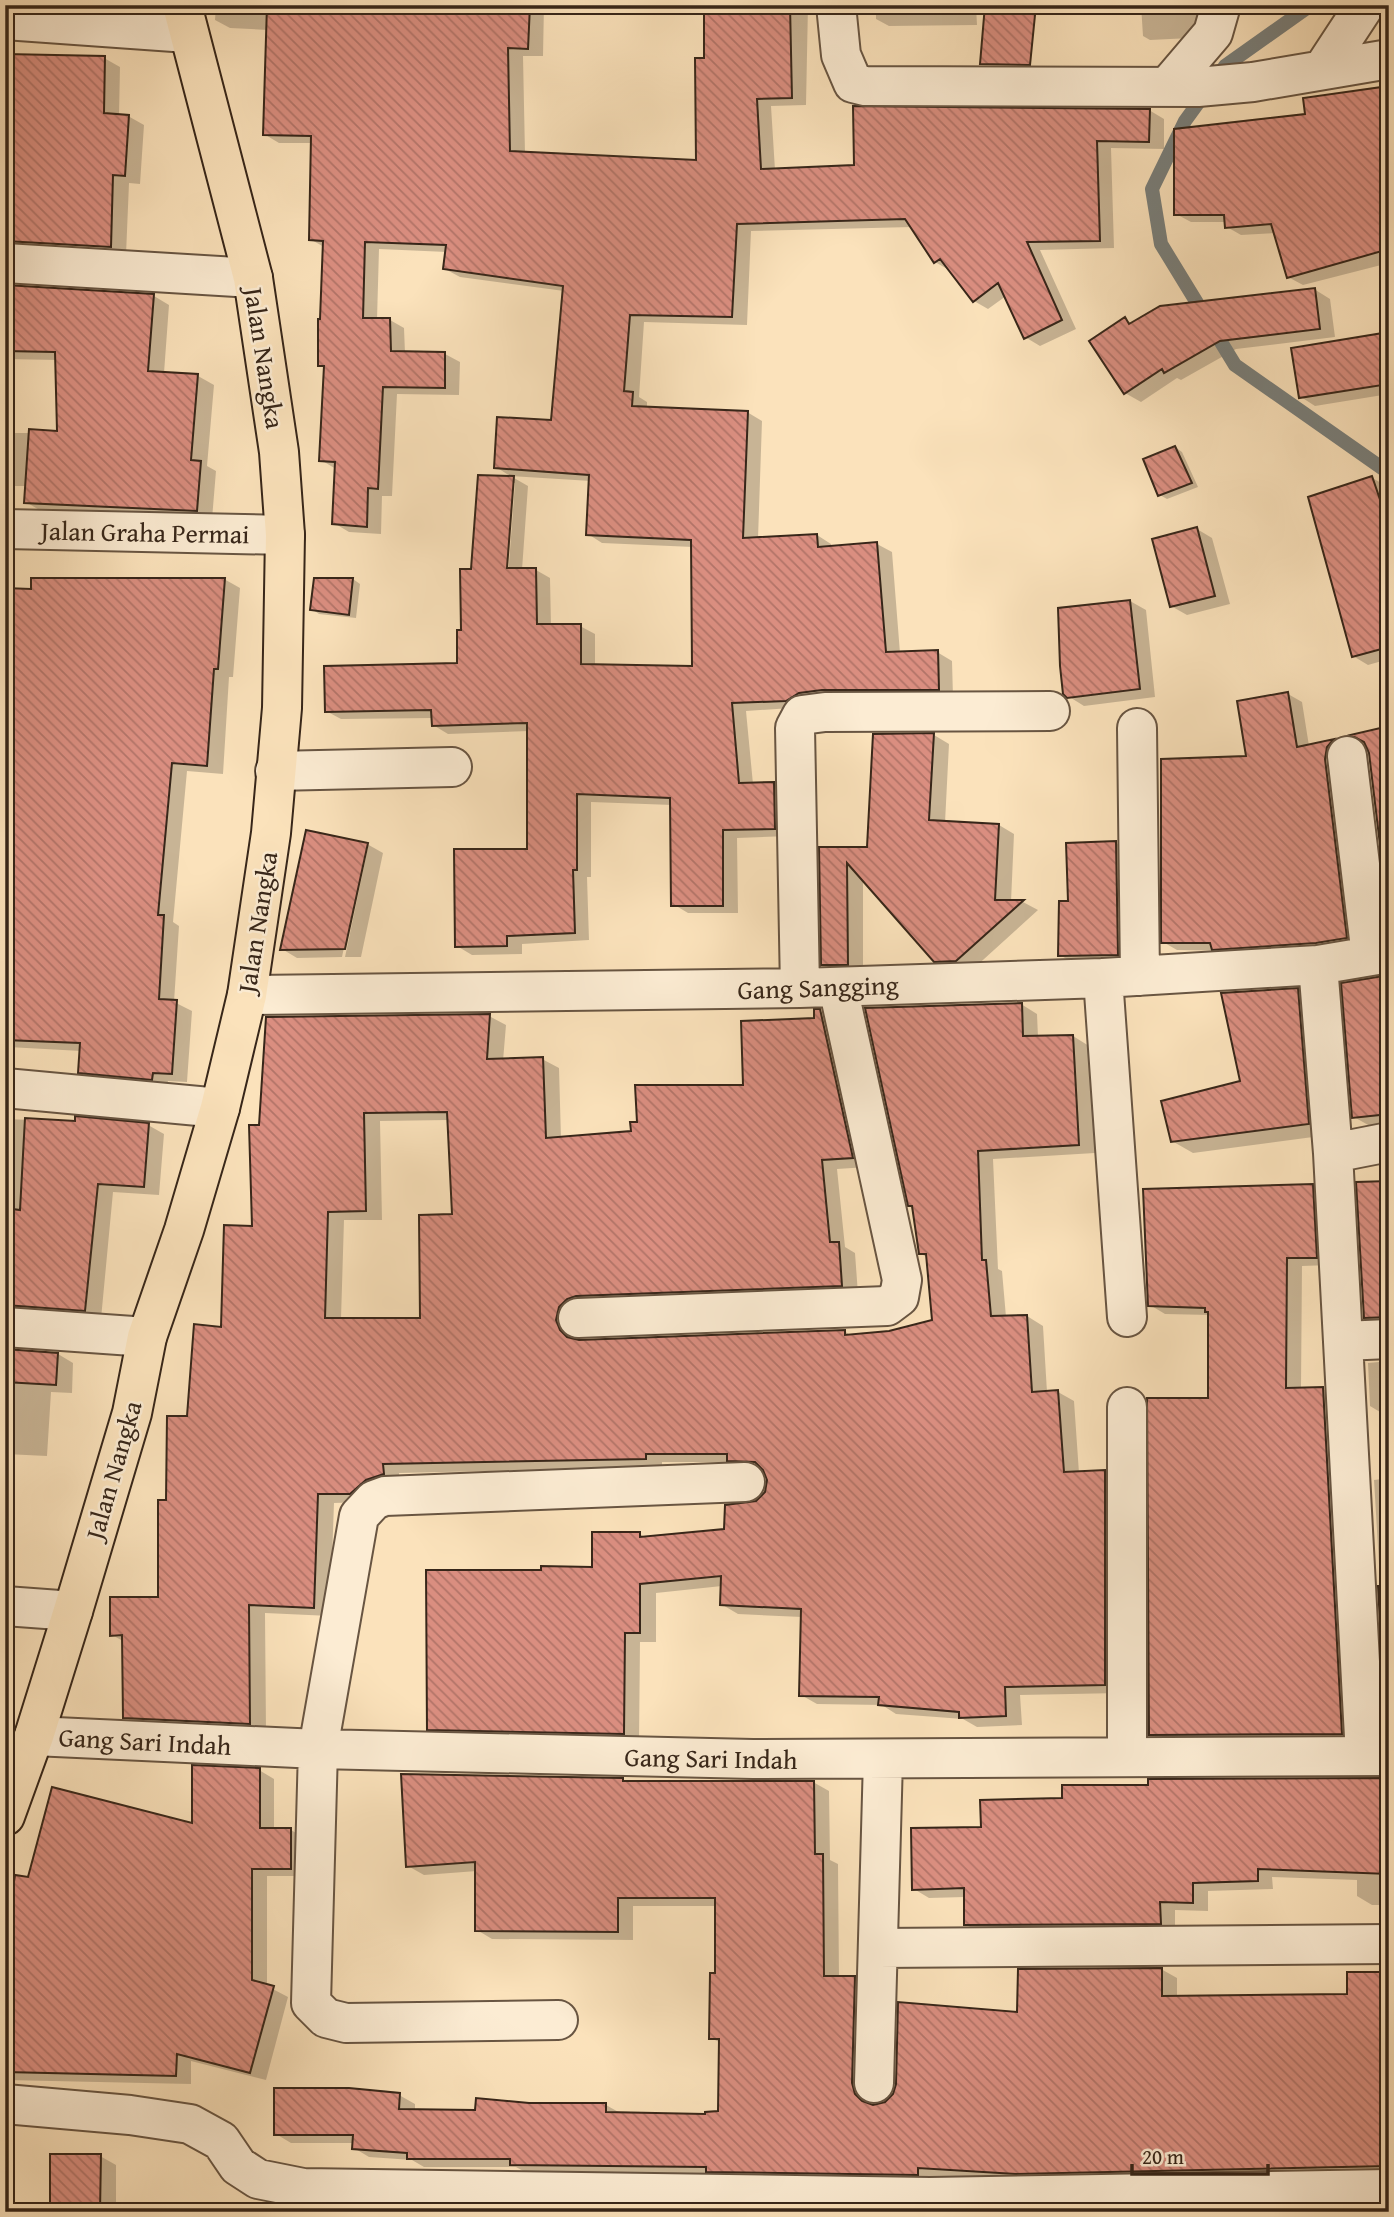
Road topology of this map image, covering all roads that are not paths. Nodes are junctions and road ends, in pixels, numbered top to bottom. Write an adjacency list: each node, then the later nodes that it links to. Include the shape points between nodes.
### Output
1 (836, 5): 8 (street, via 841,55 852,83)
2 (1221, 5): 8 (street, via 1213,33)
3 (1366, 5): 7 (street)
4 (5, 19): 5 (street)
5 (185, 19): 10 (main road, Jalan Nangka)
6 (1389, 59): 7 (street)
7 (1323, 69): 8 (street, via 1253,82)
8 (1182, 87)
9 (5, 264): 10 (street)
10 (254, 278): 12 (main road, Jalan Nangka, via 279,452)
11 (5, 529): 12 (street, Jalan Graha Permai)
12 (285, 535): 17 (main road, Jalan Nangka, via 282,708)
13 (1050, 711): 22 (street, via 802,715 795,728)
14 (1137, 728): 20 (street)
15 (1347, 756): 18 (street)
16 (452, 767): 17 (street)
17 (275, 771): 23 (main road, Jalan Nangka, via 271,833)
18 (1380, 954): 19 (street, Gang Sangging)
19 (1318, 965): 20 (street, Gang Sangging); 27 (street)
20 (1121, 977): 21 (street, Gang Sangging); 28 (street)
21 (838, 987): 22 (street, Gang Sangging); 29 (street, via 902,1280 899,1297 887,1306)
22 (800, 988): 23 (street, Gang Sangging)
23 (247, 995): 25 (main road, Jalan Nangka)
24 (5, 1088): 25 (street)
25 (219, 1108): 31 (main road, Jalan Nangka)
26 (1389, 1142): 27 (street)
27 (1333, 1153): 33 (street)
28 (1127, 1317)
29 (578, 1318)
30 (5, 1327): 31 (street)
31 (147, 1337): 37 (main road, Jalan Nangka, via 132,1413)
32 (1389, 1339): 33 (street)
33 (1343, 1341): 41 (street)
34 (1127, 1407): 40 (street)
35 (745, 1482): 39 (street, via 374,1500 359,1516)
36 (5, 1606): 37 (street)
37 (73, 1611): 38 (main road, Jalan Nangka)
38 (34, 1736): 39 (street, Gang Sari Indah); 43 (main road, Jalan Nangka)
39 (318, 1749): 42 (street, Gang Sari Indah); 46 (street, via 311,2003 326,2018 346,2023)
40 (1128, 1756): 41 (street, Gang Sari Indah); 42 (street, Gang Sari Indah)
41 (1377, 1756)
42 (883, 1759): 45 (street)
43 (5, 1815)
44 (1389, 1944): 45 (street)
45 (878, 1948): 47 (street)
46 (558, 2020)
47 (874, 2084)
48 (5, 2104): 49 (street, via 190,2124 221,2141 238,2166 258,2179 303,2188 930,2197)
49 (1389, 2189)

